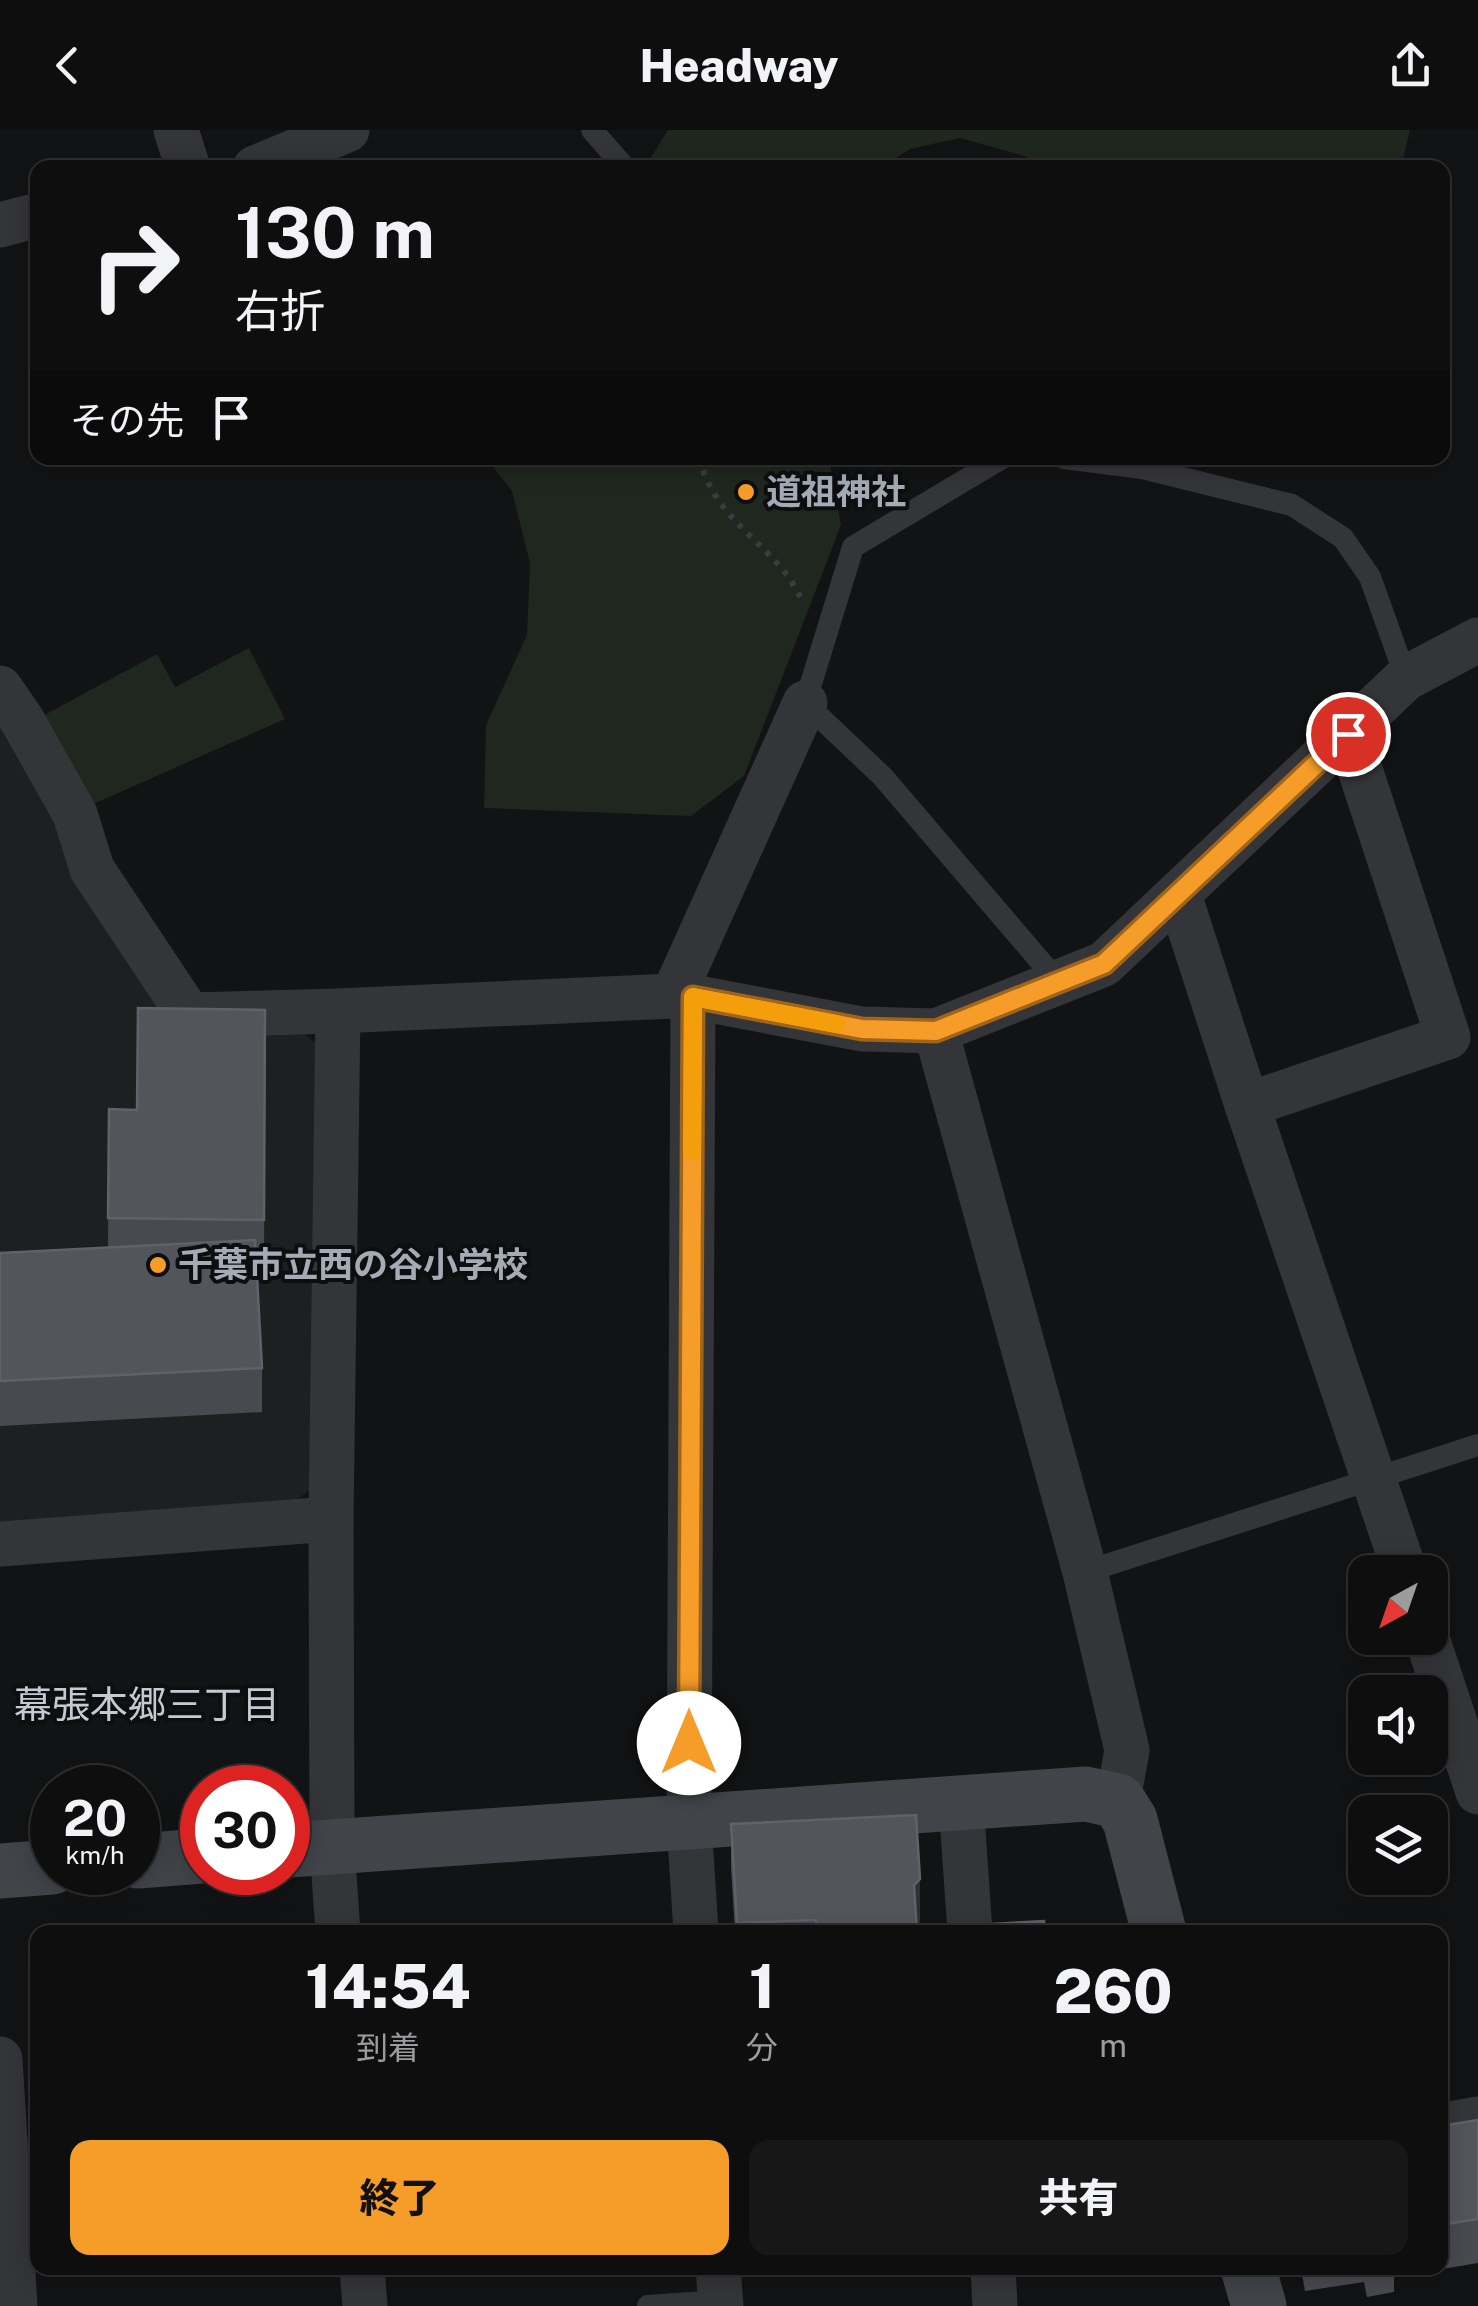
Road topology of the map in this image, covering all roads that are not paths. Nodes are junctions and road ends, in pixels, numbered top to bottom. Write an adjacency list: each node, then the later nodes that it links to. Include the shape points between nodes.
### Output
1 (176, 130): 4 (street)
2 (347, 130): 5 (street)
3 (592, 130): 6 (lane)
4 (185, 160)
5 (274, 160)
6 (618, 160)
7 (30, 217): 8 (street)
8 (0, 225)
9 (990, 465): 14 (lane, via 853,547)
10 (1119, 465): 12 (lane, via 1292,505 1342,538 1370,577)
11 (1478, 640): 12 (street)
12 (1406, 678): 15 (street)
13 (0, 688): 19 (street, via 75,814 92,869 190,1014)
14 (804, 703): 17 (lane, via 884,777); 18 (street)
15 (1348, 734): 16 (street); 21 (street, via 1448,1037)
16 (1179, 895): 17 (street, via 1104,964); 21 (street)
17 (1059, 983): 20 (street)
18 (683, 996): 19 (street); 20 (street, via 862,1029); 32 (street)
19 (338, 1011): 24 (street)
20 (936, 1031): 27 (street)
21 (1246, 1105): 23 (street)
22 (1478, 1446): 23 (lane)
23 (1374, 1478): 26 (street); 27 (lane)
24 (332, 1519): 25 (street); 33 (street)
25 (0, 1544)
26 (1399, 1555)
27 (1085, 1572): 30 (street, via 1127,1750)
28 (1433, 1655): 29 (street)
29 (1476, 1776)
30 (1118, 1800): 31 (street, via 1086,1794); 39 (street, via 1130,1820)
31 (960, 1802): 32 (street); 38 (street)
32 (688, 1822): 33 (street); 37 (street)
33 (310, 1848): 36 (street)
34 (30, 1868): 35 (street)
35 (0, 1870)
36 (336, 1925)
37 (695, 1925)
38 (969, 1925)
39 (1157, 1925)
40 (0, 2059): 47 (street)
41 (1478, 2119): 42 (street)
42 (1448, 2125)
43 (363, 2275): 48 (street)
44 (993, 2275): 50 (street)
45 (1250, 2275): 51 (street)
46 (720, 2292): 49 (lane)
47 (16, 2306)
48 (365, 2306)
49 (648, 2306)
50 (995, 2306)
51 (1259, 2306)

